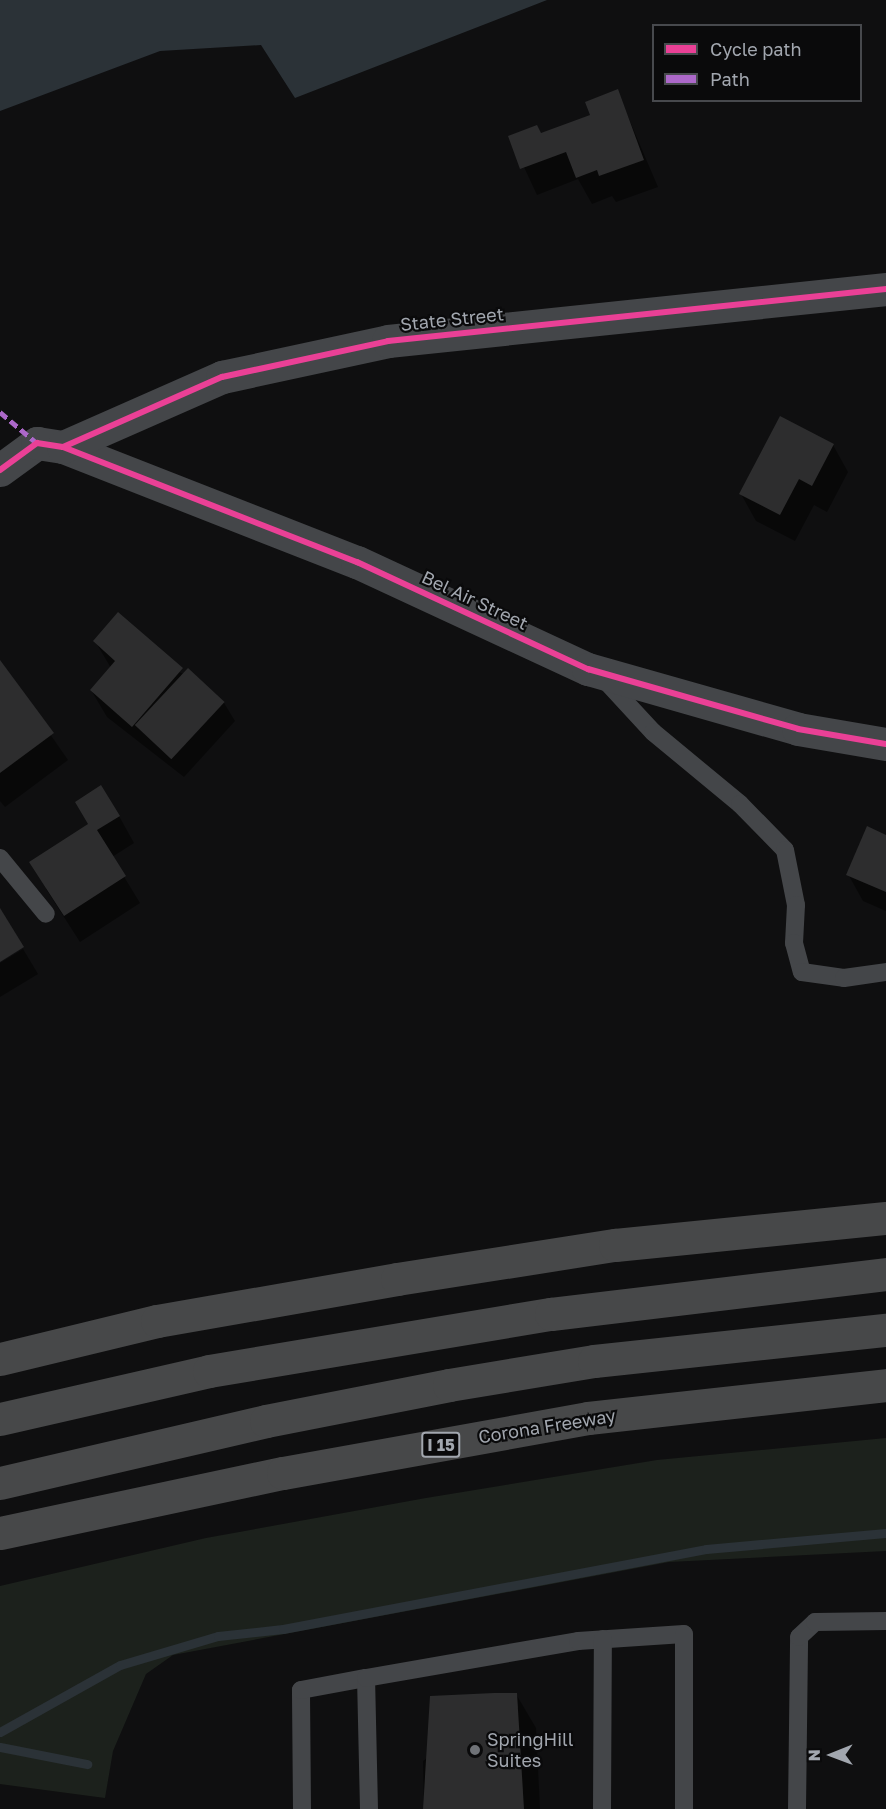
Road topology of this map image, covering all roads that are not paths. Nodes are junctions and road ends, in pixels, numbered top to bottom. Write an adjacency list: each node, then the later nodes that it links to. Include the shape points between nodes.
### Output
1 (886, 289): 2 (street, State Street, via 388,342 222,377)
2 (50, 445): 3 (street); 4 (street, Bel Air Street, via 357,562)
3 (0, 470)
4 (597, 671): 5 (street, Bel Air Street, via 798,729); 8 (lane, via 653,732 740,804 785,850 796,905 794,943 802,972 844,978)
5 (886, 744)
6 (0, 858): 7 (lane)
7 (46, 914)
8 (886, 972)
9 (886, 1218): 12 (highway, via 615,1245 397,1279 157,1321)
10 (886, 1274): 14 (highway, via 518,1319 209,1371)
11 (886, 1330): 15 (highway, via 594,1361 449,1385 266,1420)
12 (0, 1359)
13 (886, 1385): 16 (highway, Corona Freeway / I 15, via 588,1418 283,1473)
14 (0, 1419)
15 (0, 1483)
16 (0, 1533)
17 (886, 1622): 24 (lane, via 815,1622 799,1637)
18 (603, 1639): 19 (lane); 22 (lane); 23 (lane, via 684,1634)
19 (366, 1678): 20 (lane, via 301,1690); 21 (lane)
20 (302, 1809)
21 (369, 1809)
22 (602, 1809)
23 (684, 1809)
24 (797, 1809)

